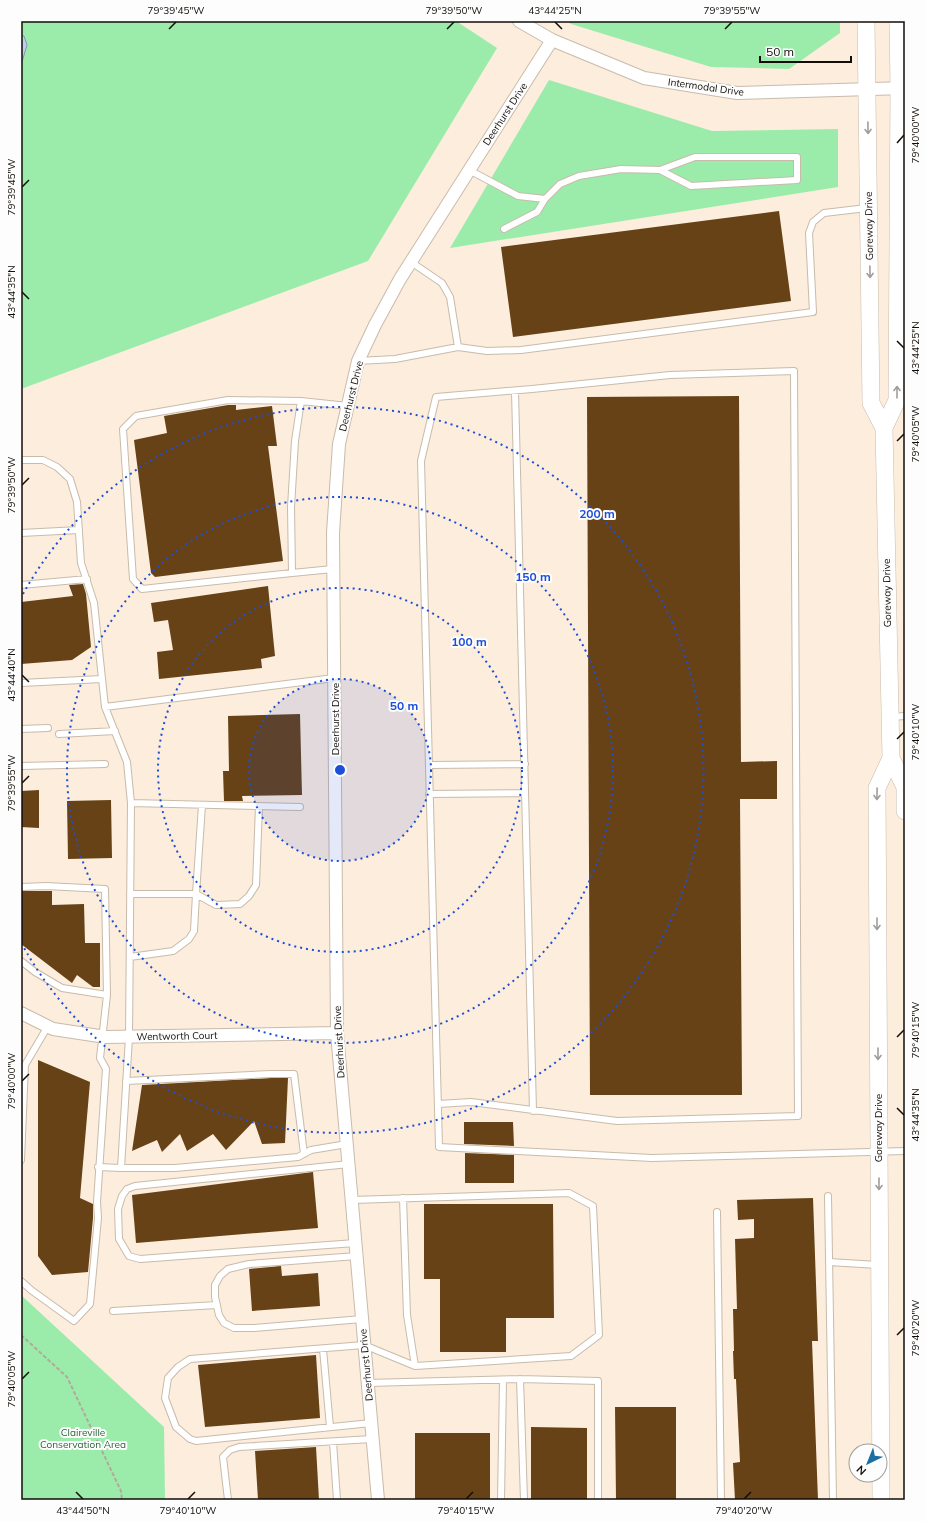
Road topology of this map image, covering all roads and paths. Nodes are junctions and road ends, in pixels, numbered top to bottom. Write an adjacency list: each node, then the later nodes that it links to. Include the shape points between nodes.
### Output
1 (519, 21): 4 (street, Intermodal Drive)
2 (866, 21): 6 (main road, Goreway Drive)
3 (898, 21): 5 (main road, Goreway Drive)
4 (552, 40): 6 (street, Intermodal Drive, via 644,78 737,93); 7 (street, Deerhurst Drive)
5 (902, 88): 6 (street, Intermodal Drive); 18 (main road, Goreway Drive, one-way to 5, via 897,400)
6 (867, 90): 10 (main road, Goreway Drive, one-way to 10)
7 (469, 170): 9 (lane, via 518,196); 12 (street, Deerhurst Drive)
8 (660, 170): 8 (lane, via 691,186 797,180 796,157 695,157); 9 (lane, via 621,169 579,176 560,184)
9 (545, 199): 11 (lane, via 537,212)
10 (869, 208): 13 (lane, via 824,213 813,222 809,233 813,312 521,350 487,351); 18 (main road, Goreway Drive, one-way to 18, via 872,403)
11 (504, 229)
12 (411, 262): 13 (lane, via 442,283 448,292); 14 (street, Deerhurst Drive, via 375,325)
13 (458, 347): 14 (lane, via 395,359)
14 (358, 361): 17 (street, Deerhurst Drive)
15 (515, 391): 37 (lane); 38 (lane, via 436,397 421,462); 60 (lane, via 670,375 794,371 798,1116 617,1121)
16 (301, 401): 17 (lane); 23 (lane, via 295,442 291,507); 23 (lane, via 228,400 136,416 123,429 133,579 142,590)
17 (348, 406): 22 (street, Deerhurst Drive, via 339,444)
18 (884, 428): 30 (main road, Goreway Drive)
19 (21, 460): 20 (lane, via 43,460 57,467 70,479 77,502)
20 (79, 530): 21 (lane); 24 (lane, via 81,563)
21 (21, 533)
22 (333, 570): 23 (lane); 26 (street, Deerhurst Drive)
23 (292, 573)
24 (87, 578): 25 (lane); 27 (lane, via 94,604)
25 (21, 585)
26 (334, 678): 29 (lane); 55 (street, Deerhurst Drive)
27 (102, 679): 28 (lane); 29 (lane)
28 (21, 683)
29 (105, 707): 33 (lane)
30 (898, 716): 35 (main road, Goreway Drive)
31 (48, 728): 32 (lane)
32 (21, 729)
33 (115, 731): 34 (lane); 42 (lane, via 127,762)
34 (59, 734)
35 (891, 758): 46 (main road, Goreway Drive, via 905,787); 63 (main road, Goreway Drive, one-way to 63, via 877,788)
36 (104, 764): 39 (lane)
37 (524, 764): 38 (lane); 41 (lane)
38 (429, 765): 40 (lane)
39 (21, 766)
40 (429, 794): 41 (lane); 59 (lane)
41 (525, 794): 60 (lane)
42 (131, 803): 43 (lane); 48 (lane)
43 (202, 805): 44 (lane); 49 (lane)
44 (259, 806): 45 (lane); 49 (lane, via 256,885 249,896 240,904 216,905)
45 (300, 807)
46 (905, 812)
47 (21, 887): 52 (lane, via 105,889)
48 (130, 894): 49 (lane); 50 (lane)
49 (196, 894): 50 (lane, via 194,931 189,939 173,952)
50 (130, 957): 57 (lane)
51 (21, 961): 52 (lane, via 62,988)
52 (107, 995): 56 (lane)
53 (21, 1013): 54 (street, Wentworth Court)
54 (48, 1026): 56 (street, Wentworth Court, via 53,1029); 65 (lane, via 25,1065)
55 (337, 1033): 57 (street, Wentworth Court); 61 (street, Deerhurst Drive)
56 (102, 1036): 57 (street, Wentworth Court); 67 (lane, via 100,1058 106,1069)
57 (129, 1037): 58 (lane)
58 (126, 1081): 64 (lane, via 294,1074); 68 (lane)
59 (438, 1104): 60 (lane, via 471,1102); 63 (lane, via 439,1147 652,1158)
60 (533, 1111)
61 (347, 1144): 64 (lane, via 310,1150); 66 (street, Deerhurst Drive)
62 (905, 1151): 63 (lane)
63 (878, 1152): 76 (main road, Goreway Drive, one-way to 76)
64 (304, 1154): 68 (lane, via 298,1157 175,1168)
65 (21, 1160)
66 (349, 1164): 71 (street, Deerhurst Drive); 73 (lane, via 135,1186 122,1196 118,1209 120,1239 129,1256 140,1259)
67 (98, 1167): 68 (lane); 77 (lane, via 98,1218 90,1304 74,1321)
68 (120, 1168)
69 (828, 1196): 75 (lane)
70 (403, 1198): 71 (lane); 84 (lane, via 407,1315); 84 (lane, via 569,1193 593,1206 599,1335 571,1356)
71 (352, 1200): 73 (street, Deerhurst Drive)
72 (717, 1212): 99 (lane)
73 (355, 1243): 74 (street, Deerhurst Drive)
74 (356, 1256): 78 (lane, via 249,1264 228,1269 215,1285); 80 (street, Deerhurst Drive)
75 (829, 1262): 76 (lane); 100 (lane)
76 (879, 1265): 101 (main road, Goreway Drive)
77 (21, 1281)
78 (217, 1306): 79 (lane); 80 (lane, via 224,1323 234,1328)
79 (113, 1311)
80 (362, 1319): 82 (street, Deerhurst Drive)
81 (21, 1335): 92 (path, via 67,1376 121,1491)
82 (364, 1345): 83 (lane); 84 (lane); 87 (street, Deerhurst Drive)
83 (323, 1348): 89 (lane); 89 (lane, via 190,1359 168,1378 165,1398 176,1427 196,1441)
84 (414, 1366)
85 (520, 1379): 86 (lane); 97 (lane); 98 (lane, via 598,1381)
86 (503, 1380): 87 (lane); 96 (lane)
87 (368, 1383): 88 (street, Deerhurst Drive)
88 (371, 1424): 89 (lane); 90 (street, Deerhurst Drive)
89 (330, 1427)
90 (372, 1439): 91 (lane); 95 (street, Deerhurst Drive)
91 (333, 1442): 93 (lane, via 239,1447 230,1450 223,1457); 94 (lane)
92 (122, 1500)
93 (228, 1500)
94 (337, 1500)
95 (378, 1500)
96 (501, 1500)
97 (524, 1500)
98 (598, 1500)
99 (721, 1500)
100 (833, 1500)
101 (881, 1500)

